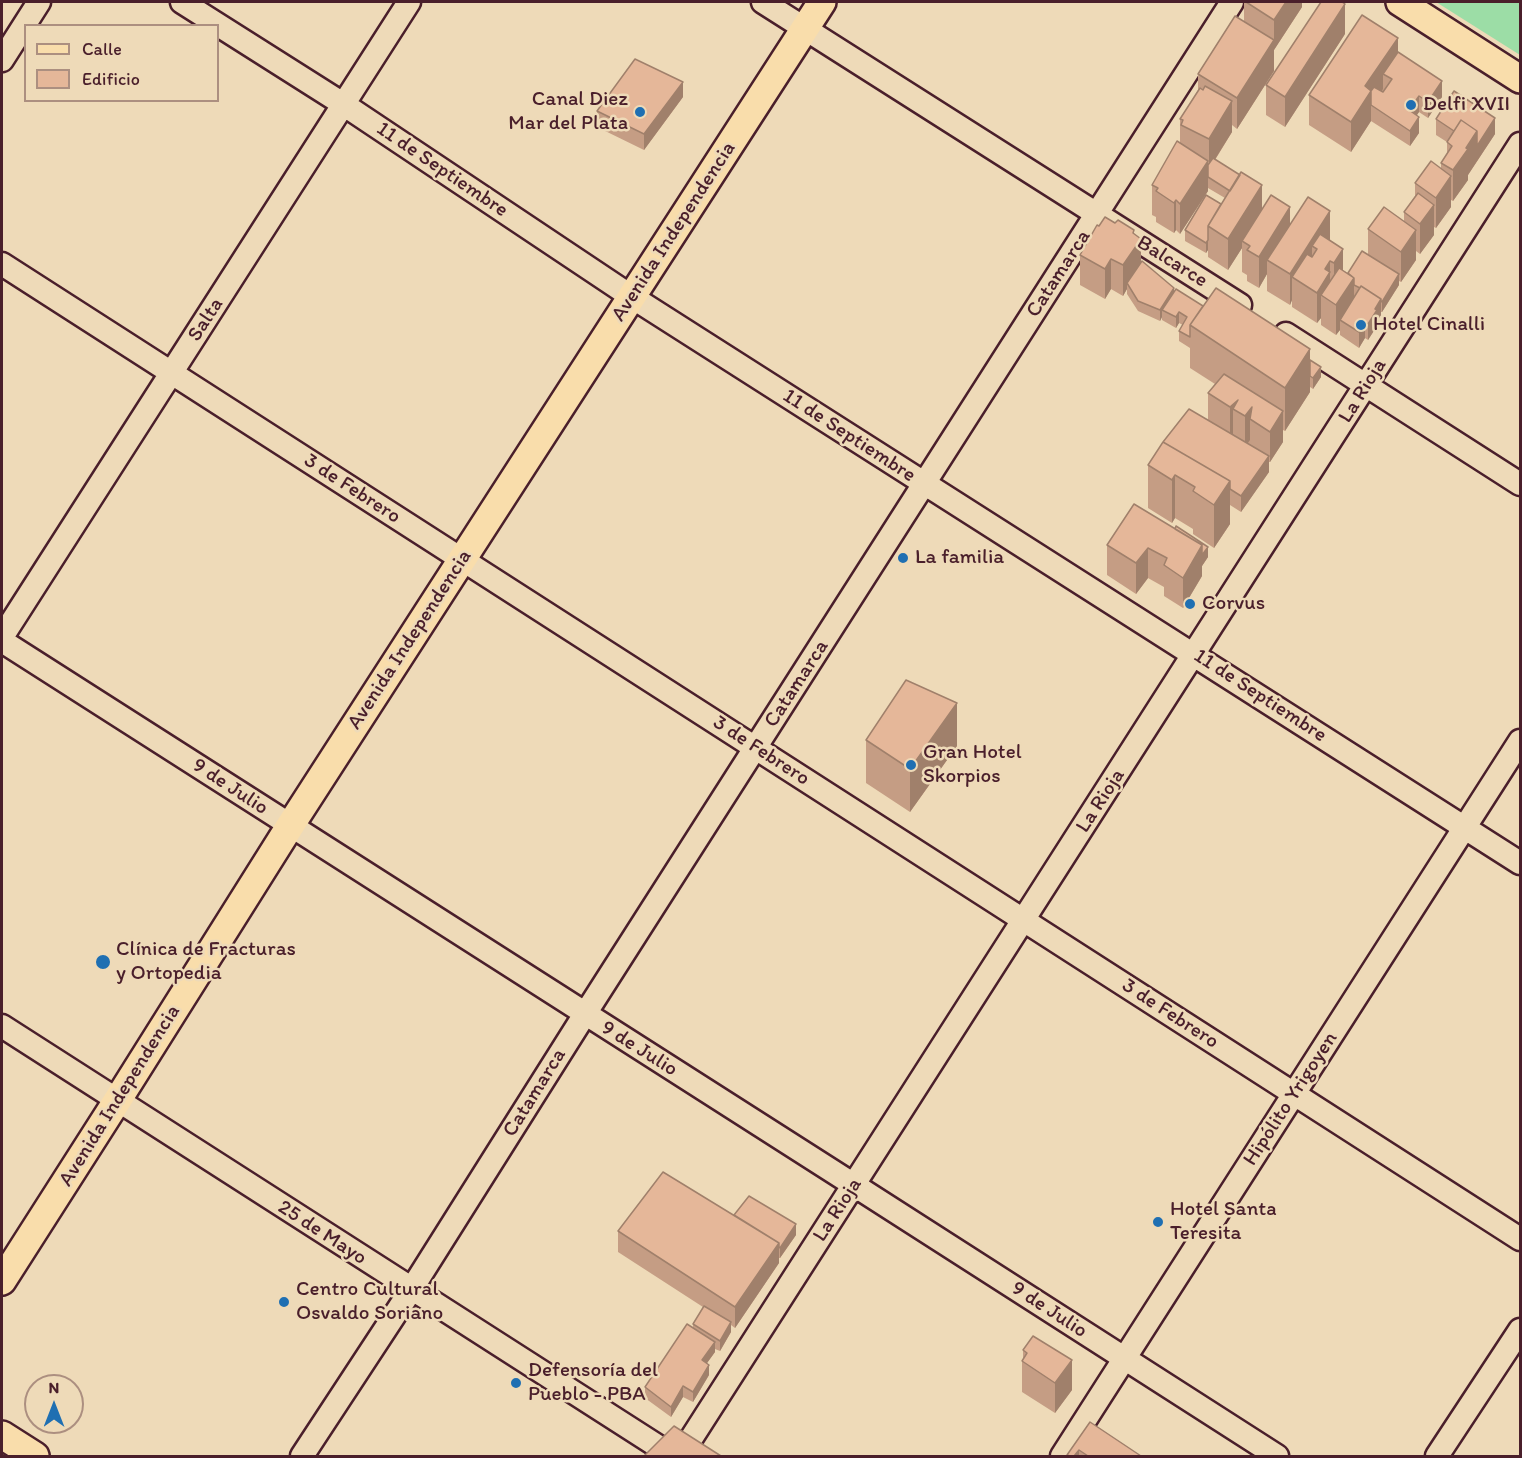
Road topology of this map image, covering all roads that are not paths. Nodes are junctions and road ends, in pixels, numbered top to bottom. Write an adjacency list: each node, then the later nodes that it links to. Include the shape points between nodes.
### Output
1 (39, 2): 8 (street)
2 (182, 2): 9 (street, 11 de Septiembre)
3 (409, 2): 15 (street, Salta)
4 (763, 2): 12 (street, Balcarce)
5 (822, 2): 12 (main road, Avenida Independencia)
6 (1232, 2): 17 (street, Catamarca)
7 (1400, 2): 14 (main road)
8 (25, 24)
9 (216, 24)
10 (24, 26): 13 (street)
11 (219, 26): 15 (street, 11 de Septiembre)
12 (805, 28): 17 (street, Balcarce); 19 (main road, Avenida Independencia)
13 (2, 60)
14 (1521, 79)
15 (343, 105): 19 (street, 11 de Septiembre); 20 (street, Salta)
16 (1521, 144): 21 (street, La Rioja)
17 (1097, 214): 21 (street, Balcarce); 23 (street, Catamarca)
18 (2, 264): 20 (street, 3 de Febrero)
19 (632, 297): 23 (street, 11 de Septiembre); 24 (main road, Avenida Independencia)
20 (172, 373): 24 (street, 3 de Febrero); 25 (street, Salta)
21 (1367, 386): 22 (street, Balcarce); 26 (street, La Rioja)
22 (1521, 484)
23 (924, 485): 26 (street, 11 de Septiembre); 28 (street, Catamarca)
24 (462, 559): 28 (street, 3 de Febrero); 29 (main road, Avenida Independencia)
25 (2, 639): 29 (street, 9 de Julio)
26 (1194, 654): 30 (street, 11 de Septiembre); 32 (street, La Rioja)
27 (1521, 741): 30 (street, Hipólito Yrigoyen)
28 (756, 747): 32 (street, 3 de Febrero); 33 (street, Catamarca)
29 (290, 826): 33 (street, 9 de Julio); 36 (main road, Avenida Independencia)
30 (1465, 828): 31 (street, 11 de Septiembre); 35 (street, Hipólito Yrigoyen)
31 (1521, 863)
32 (1024, 920): 35 (street, 3 de Febrero); 37 (street, La Rioja)
33 (585, 1014): 37 (street, 9 de Julio); 40 (street, Catamarca)
34 (2, 1026): 36 (street, 25 de Mayo)
35 (1294, 1093): 38 (street, 3 de Febrero); 42 (street, Hipólito Yrigoyen)
36 (117, 1101): 39 (main road, Avenida Independencia); 40 (street, 25 de Mayo)
37 (855, 1185): 42 (street, 9 de Julio); 47 (street, La Rioja)
38 (1521, 1239)
39 (2, 1281)
40 (411, 1290): 45 (street, Catamarca); 46 (street, 25 de Mayo)
41 (1521, 1330): 50 (street)
42 (1125, 1358): 48 (street, Hipólito Yrigoyen); 49 (street, 9 de Julio)
43 (2, 1435): 44 (main road)
44 (35, 1456)
45 (302, 1456)
46 (673, 1456)
47 (680, 1456)
48 (1062, 1456)
49 (1277, 1456)
50 (1437, 1456)

